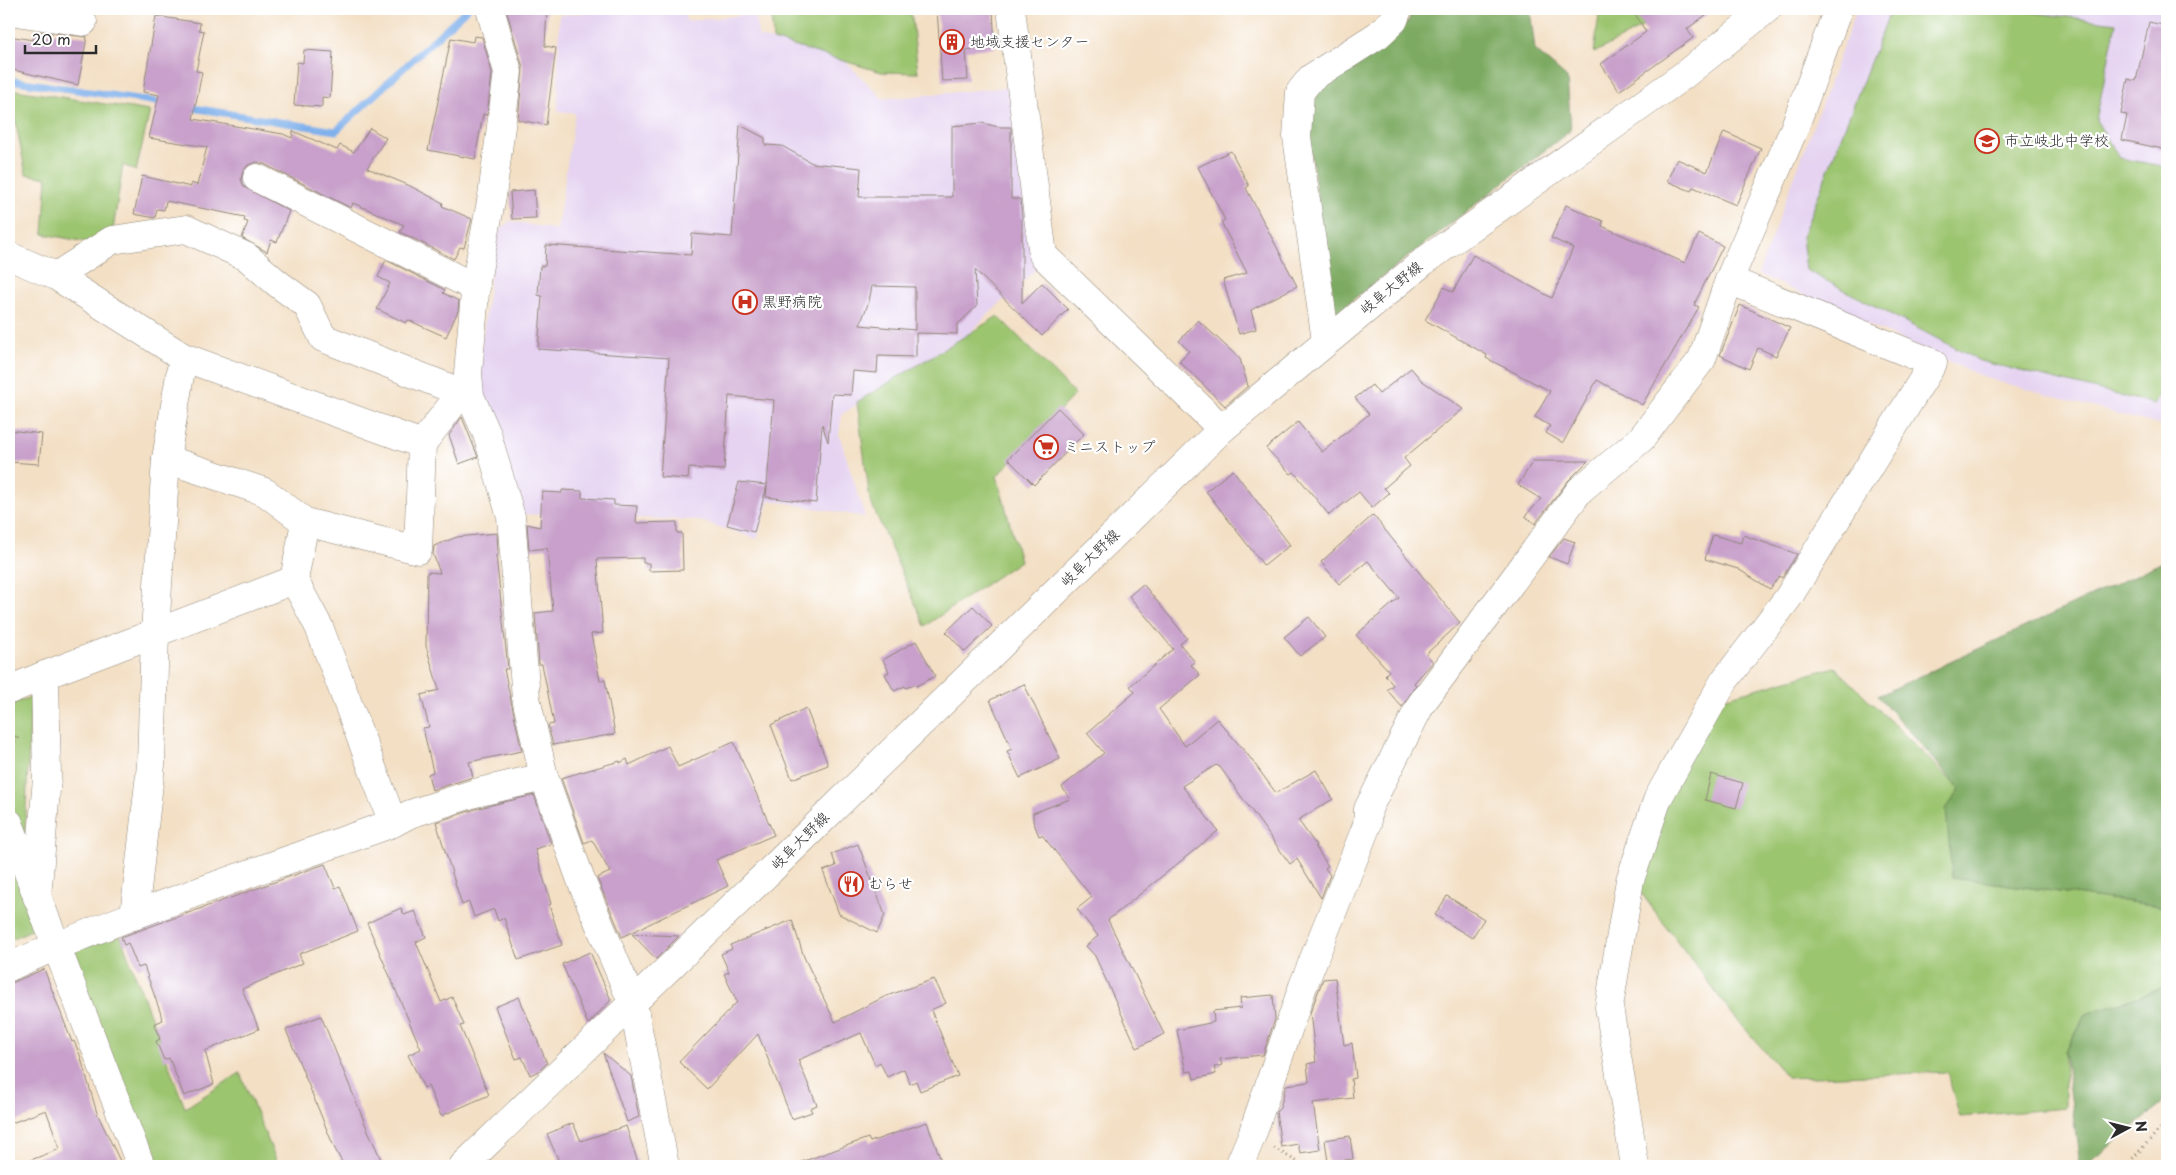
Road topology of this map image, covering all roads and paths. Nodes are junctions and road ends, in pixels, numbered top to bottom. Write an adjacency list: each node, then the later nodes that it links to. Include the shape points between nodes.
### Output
1 (490, 9): 12 (street, via 508,72)
2 (1011, 9): 16 (street, via 1043,255)
3 (1398, 9): 13 (street, via 1394,20 1378,34 1311,78 1300,92 1297,137)
4 (1767, 9): 13 (street, 岐阜大野線, via 1684,75 1423,262)
5 (1838, 9): 11 (street, via 1794,129)
6 (9, 11): 7 (street)
7 (83, 22)
8 (257, 178): 12 (street)
9 (9, 256): 10 (street)
10 (56, 276): 14 (street); 15 (street, via 112,240 186,230 247,257 307,305 323,338)
11 (1728, 280): 35 (street, via 1702,359 1641,439 1580,490 1421,704 1368,810 1368,825 1303,986); 41 (street, via 1933,363 1788,598 1724,681 1658,798 1630,880 1609,1007)
12 (476, 288): 15 (street)
13 (1326, 341): 16 (street, 岐阜大野線)
14 (183, 357): 17 (street); 18 (street)
15 (466, 395): 17 (street); 26 (street, via 490,443 511,517 526,698)
16 (1222, 429): 33 (street, 岐阜大野線)
17 (422, 444): 19 (street, via 418,550)
18 (166, 459): 19 (street, via 265,492); 21 (street)
19 (305, 522): 20 (street)
20 (294, 580): 21 (street); 28 (street, via 319,627)
21 (155, 633): 22 (street); 30 (street, via 152,765)
22 (45, 674): 23 (street); 29 (street, via 47,778)
23 (9, 690)
24 (16, 736): 25 (path)
25 (9, 761)
26 (544, 776): 28 (street, via 476,793 410,814); 33 (street, via 582,883)
27 (9, 823): 29 (street)
28 (393, 823): 30 (street)
29 (37, 897): 31 (street)
30 (134, 916): 31 (street)
31 (56, 946): 32 (street); 36 (street)
32 (9, 967)
33 (633, 1004): 37 (street, 岐阜大野線); 38 (street)
34 (2167, 1121): 42 (path)
35 (1252, 1135): 39 (street); 40 (path)
36 (141, 1166)
37 (463, 1166)
38 (665, 1166)
39 (1238, 1166)
40 (1304, 1166)
41 (1635, 1166)
42 (2126, 1166)

